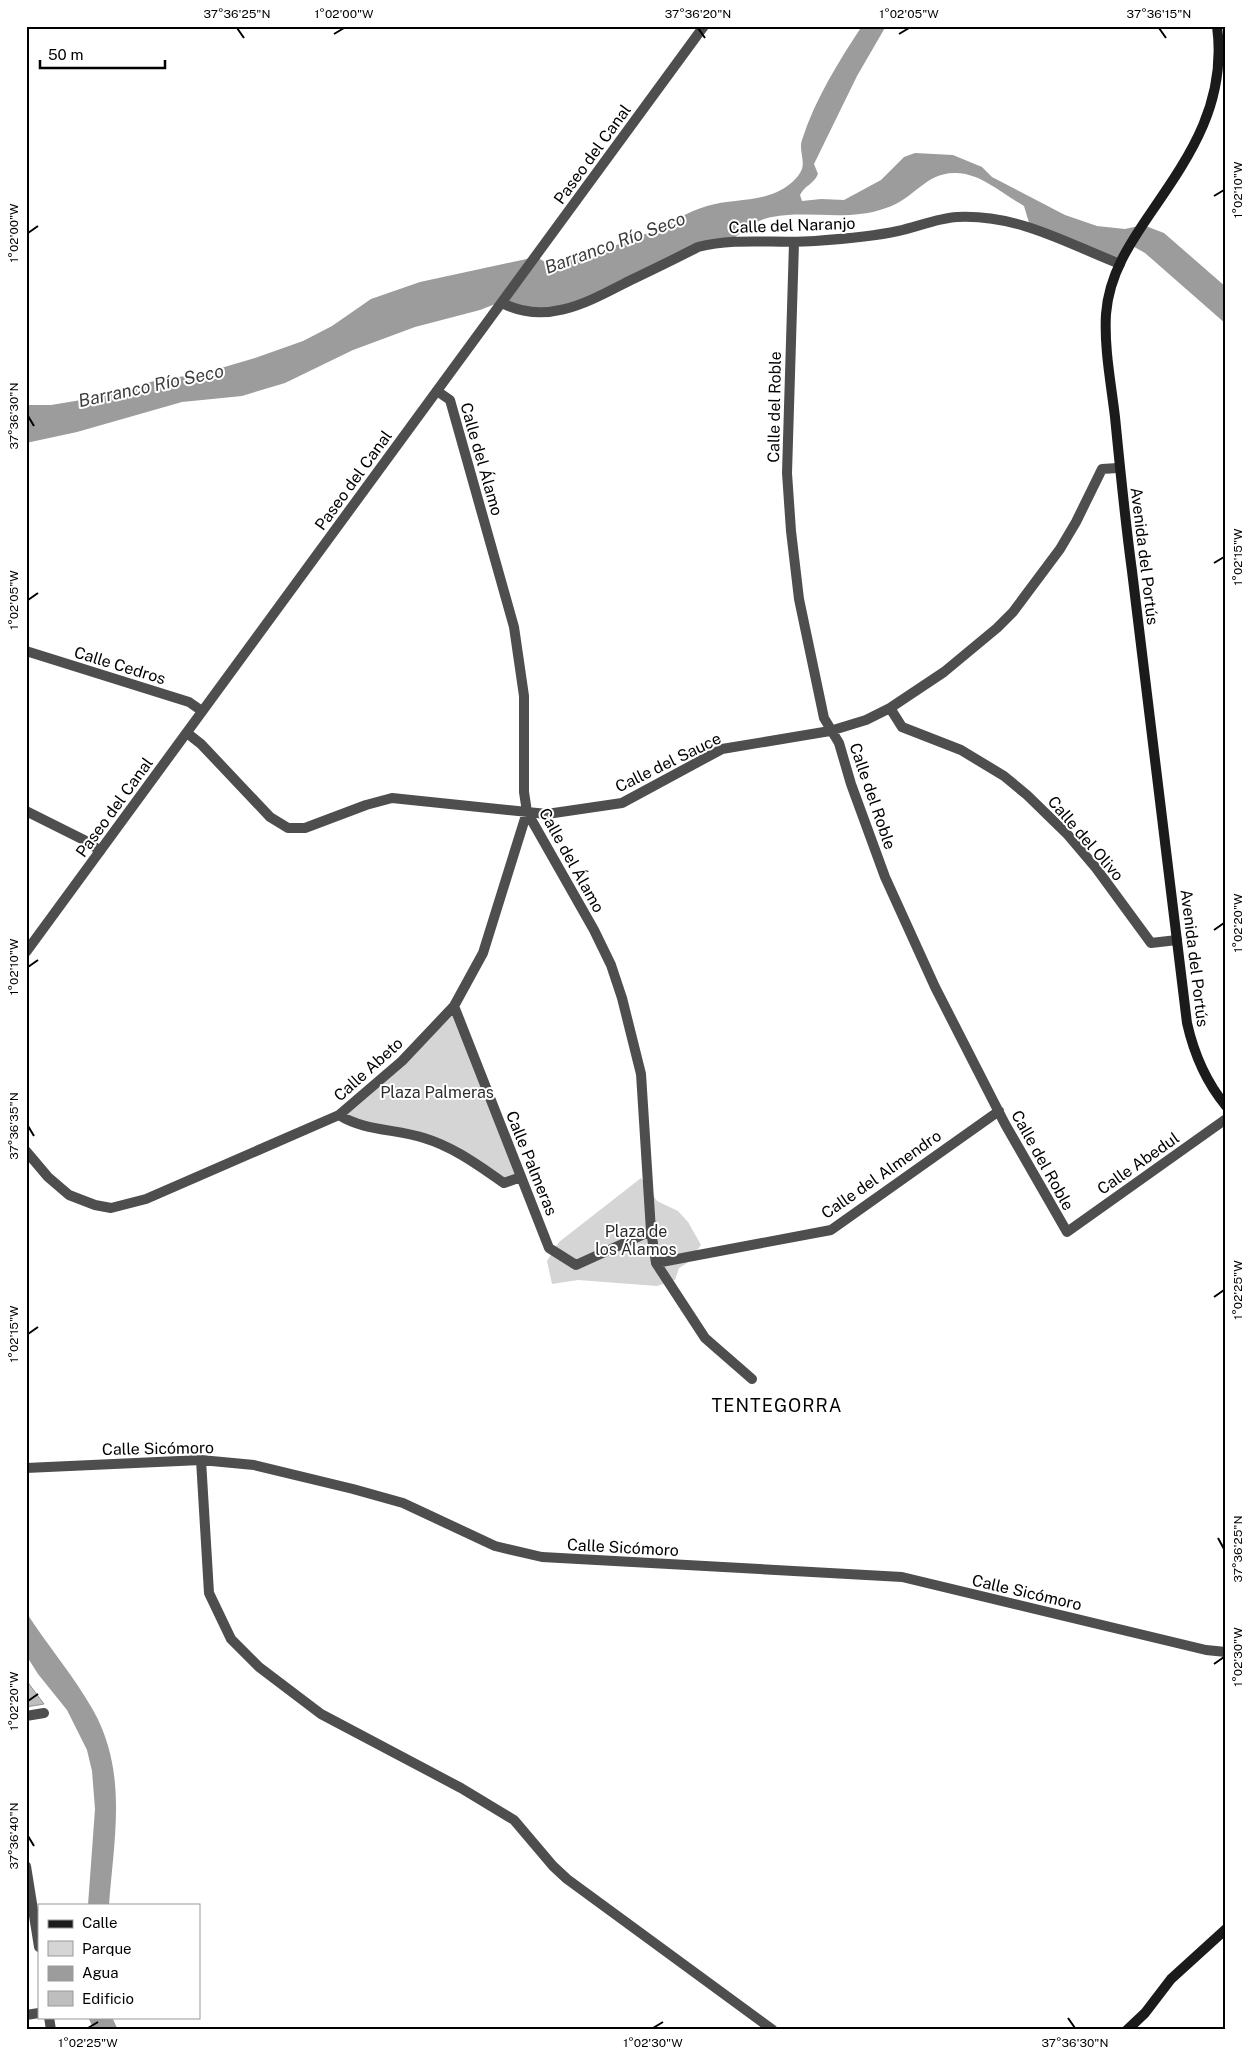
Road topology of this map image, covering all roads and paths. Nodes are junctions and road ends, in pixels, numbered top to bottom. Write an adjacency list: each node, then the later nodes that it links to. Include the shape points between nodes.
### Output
1 (704, 26): 5 (street, Paseo del Canal)
2 (1217, 26): 4 (main road, Avenida del Portús, via 1216,86 1205,124 1184,163 1129,244)
3 (794, 243): 4 (street, Calle del Naranjo, via 896,232 956,217 990,219 1030,226); 5 (street, Calle del Naranjo, via 740,241 698,247 569,308 536,313); 11 (street, Calle del Roble, via 787,473 791,531 799,599 824,718)
4 (1120, 264): 7 (main road, Avenida del Portús, via 1109,295 1106,334)
5 (502, 303): 6 (street, Paseo del Canal)
6 (437, 391): 10 (street, Paseo del Canal); 14 (street, Calle del Álamo, via 450,400 514,627 524,696)
7 (1118, 468): 9 (street, Calle del Sauce, via 1102,469 1060,550 1013,612 950,667); 16 (main road, Avenida del Portús)
8 (26, 651): 10 (street, Calle Cedros, via 189,702)
9 (890, 708): 11 (street, Calle del Sauce, via 866,720); 16 (street, Calle del Olivo, via 902,727 961,750 1012,782 1068,835 1151,943)
10 (202, 711): 12 (street, Paseo del Canal)
11 (830, 731): 14 (street, Calle del Sauce, via 722,749 622,803 547,814); 20 (street, Calle del Roble, via 839,743 885,877 935,987)
12 (186, 733): 14 (street, Calle del Sauce, via 201,744 270,817 288,828 305,828 366,804 392,798); 15 (street, Paseo del Canal)
13 (26, 811): 15 (street)
14 (527, 812): 18 (street, Calle Abeto, via 483,952); 25 (street, Calle del Álamo, via 594,930 622,998 641,1074)
15 (100, 851): 17 (street, Paseo del Canal)
16 (1177, 940): 19 (main road, Avenida del Portús, via 1191,1038 1205,1076)
17 (26, 952)
18 (454, 1006): 21 (street, Calle Abeto, via 402,1061); 24 (street, Calle Palmeras)
19 (1226, 1106)
20 (999, 1112): 26 (street, Calle del Roble); 27 (street, Calle del Almendro, via 831,1230)
21 (339, 1115): 23 (street, Calle Abeto, via 146,1199 118,1207 95,1205 69,1195); 24 (street, via 352,1123 436,1142 504,1183)
22 (1226, 1119): 26 (street, Calle Abedul)
23 (26, 1151)
24 (521, 1177): 25 (street, Calle Palmeras, via 549,1248 576,1265)
25 (651, 1230): 27 (street)
26 (1067, 1232)
27 (656, 1263): 28 (street, via 704,1338)
28 (752, 1379)
29 (201, 1460): 30 (street, Calle Sicómoro); 31 (street, Calle Sicómoro, via 254,1465 403,1503 495,1546 542,1557 902,1577 1206,1650); 37 (street, via 209,1593 231,1639 259,1667 322,1714 514,1820 567,1879)
30 (26, 1468)
31 (1226, 1652)
32 (44, 1713): 33 (street)
33 (26, 1716)
34 (26, 1866): 36 (street)
35 (1226, 1928): 38 (main road, via 1171,1979 1145,2013)
36 (38, 1941)
37 (773, 2030)
38 (1127, 2030)

